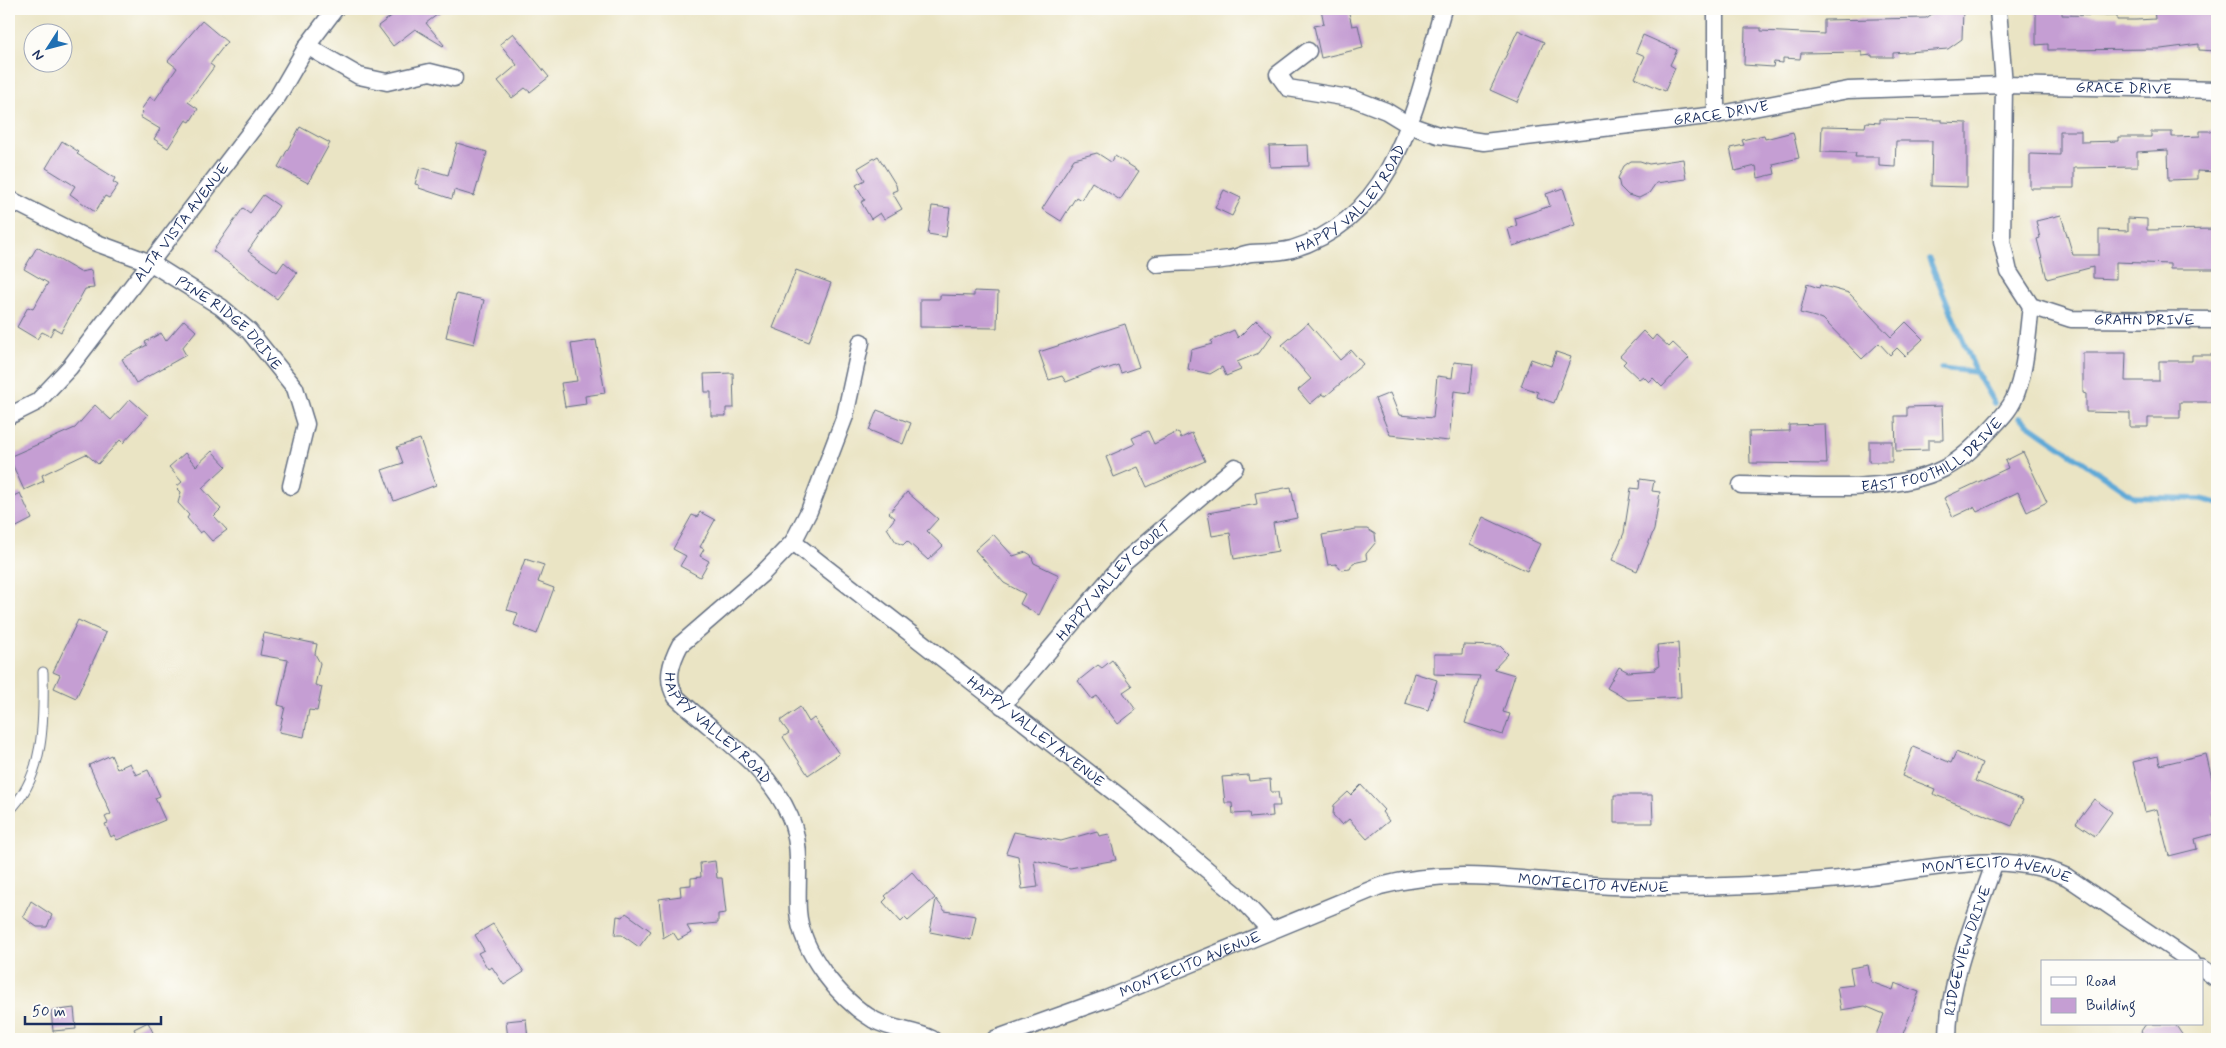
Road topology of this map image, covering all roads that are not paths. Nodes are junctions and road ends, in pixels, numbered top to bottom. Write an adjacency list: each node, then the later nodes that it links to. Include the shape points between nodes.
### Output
1 (335, 9): 5 (street, ALTA VISTA AVENUE)
2 (1443, 9): 11 (street, HAPPY VALLEY ROAD)
3 (1716, 9): 10 (street)
4 (1998, 9): 8 (street)
5 (307, 46): 7 (street, via 359,76 387,82 430,72); 13 (street, ALTA VISTA AVENUE, via 278,96)
6 (1308, 51): 11 (street, GRACE DRIVE, via 1278,74 1288,88 1355,99 1386,111)
7 (454, 78)
8 (2004, 85): 9 (street, GRACE DRIVE); 10 (street, GRACE DRIVE, via 1848,90); 15 (street, via 2002,241 2009,272)
9 (2217, 90)
10 (1716, 115): 11 (street, GRACE DRIVE, via 1484,142 1438,135)
11 (1409, 125): 14 (street, HAPPY VALLEY ROAD, via 1376,190 1355,215 1325,237 1270,254 1249,253 1229,259)
12 (9, 199): 13 (street, PINE RIDGE DRIVE, via 94,242)
13 (151, 263): 18 (street, ALTA VISTA AVENUE, via 63,374 37,402); 21 (street, PINE RIDGE DRIVE, via 221,307 249,331 295,388 306,424)
14 (1157, 264)
15 (2031, 306): 16 (street, GRAHN DRIVE, via 2072,319); 20 (street, EAST FOOTHILL DRIVE, via 2024,360 2014,400 1999,421 1966,454 1944,469 1901,482 1843,486)
16 (2217, 320)
17 (861, 342): 22 (street, HAPPY VALLEY ROAD, via 845,416 810,511)
18 (9, 416)
19 (1235, 467): 24 (street, HAPPY VALLEY COURT, via 1124,562)
20 (1742, 485)
21 (291, 486)
22 (793, 542): 24 (street, HAPPY VALLEY AVENUE); 31 (street, HAPPY VALLEY ROAD, via 762,574 680,645 671,668 670,688 685,706 756,767 781,800 790,818 798,852 801,927 824,973 874,1020)
23 (43, 672): 25 (lane, via 44,710 31,780)
24 (1002, 706): 27 (street, HAPPY VALLEY AVENUE, via 1124,800 1236,894)
25 (9, 811)
26 (1994, 864): 27 (street, MONTECITO AVENUE, via 1956,864 1871,876 1749,886 1611,886 1476,874 1421,878 1380,886); 28 (street, MONTECITO AVENUE, via 2042,868 2067,877); 33 (street, RIDGEVIEW DRIVE, via 1958,976)
27 (1270, 930): 32 (street, MONTECITO AVENUE, via 1114,995)
28 (2189, 960)
29 (2204, 969): 30 (street)
30 (2217, 979)
31 (932, 1039)
32 (995, 1039)
33 (1948, 1039)

